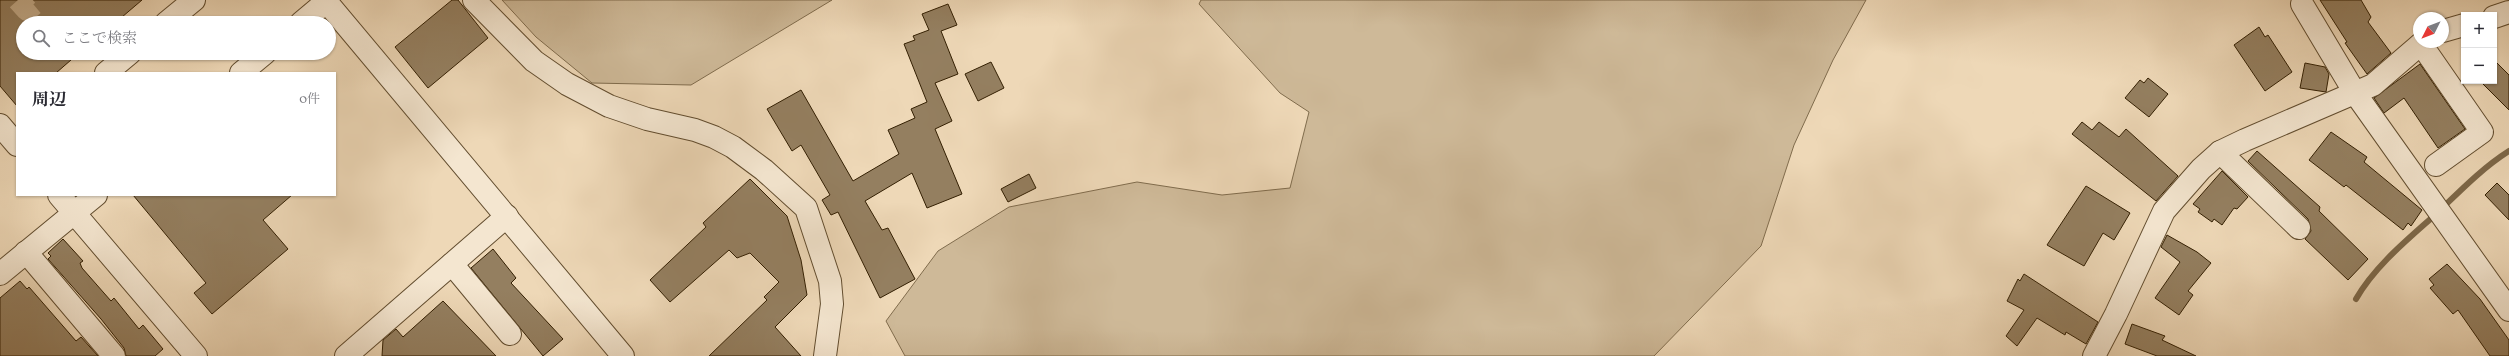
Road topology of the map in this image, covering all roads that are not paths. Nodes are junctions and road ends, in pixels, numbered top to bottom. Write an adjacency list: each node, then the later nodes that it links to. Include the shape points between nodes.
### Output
1 (194, 0): 6 (street)
2 (474, 0): 36 (street, via 534,61 566,84 615,108 714,137 764,170 806,208 830,282 832,304)
3 (326, 1): 7 (street); 25 (street)
4 (2302, 4): 17 (street)
5 (2509, 12): 8 (street)
6 (175, 16)
7 (309, 16)
8 (2497, 16)
9 (2461, 26): 10 (street)
10 (2449, 29)
11 (2416, 48): 17 (street, via 2373,85)
12 (2425, 48): 21 (street, via 2482,132)
13 (122, 60): 15 (street)
14 (257, 60): 16 (street)
15 (107, 72)
16 (242, 72)
17 (2355, 94): 20 (street); 30 (street)
18 (0, 124): 19 (street)
19 (16, 144)
20 (2220, 152): 26 (street); 37 (street, via 2164,210)
21 (2436, 165)
22 (60, 196): 24 (street)
23 (95, 196): 24 (street)
24 (74, 214): 27 (street); 34 (street)
25 (507, 216): 28 (street); 35 (street)
26 (2300, 228)
27 (26, 252): 29 (street); 33 (street)
28 (452, 264): 31 (street); 32 (street)
29 (0, 274)
30 (2509, 310)
31 (510, 334)
32 (358, 352)
33 (114, 356)
34 (196, 356)
35 (623, 356)
36 (825, 356)
37 (2094, 356)

